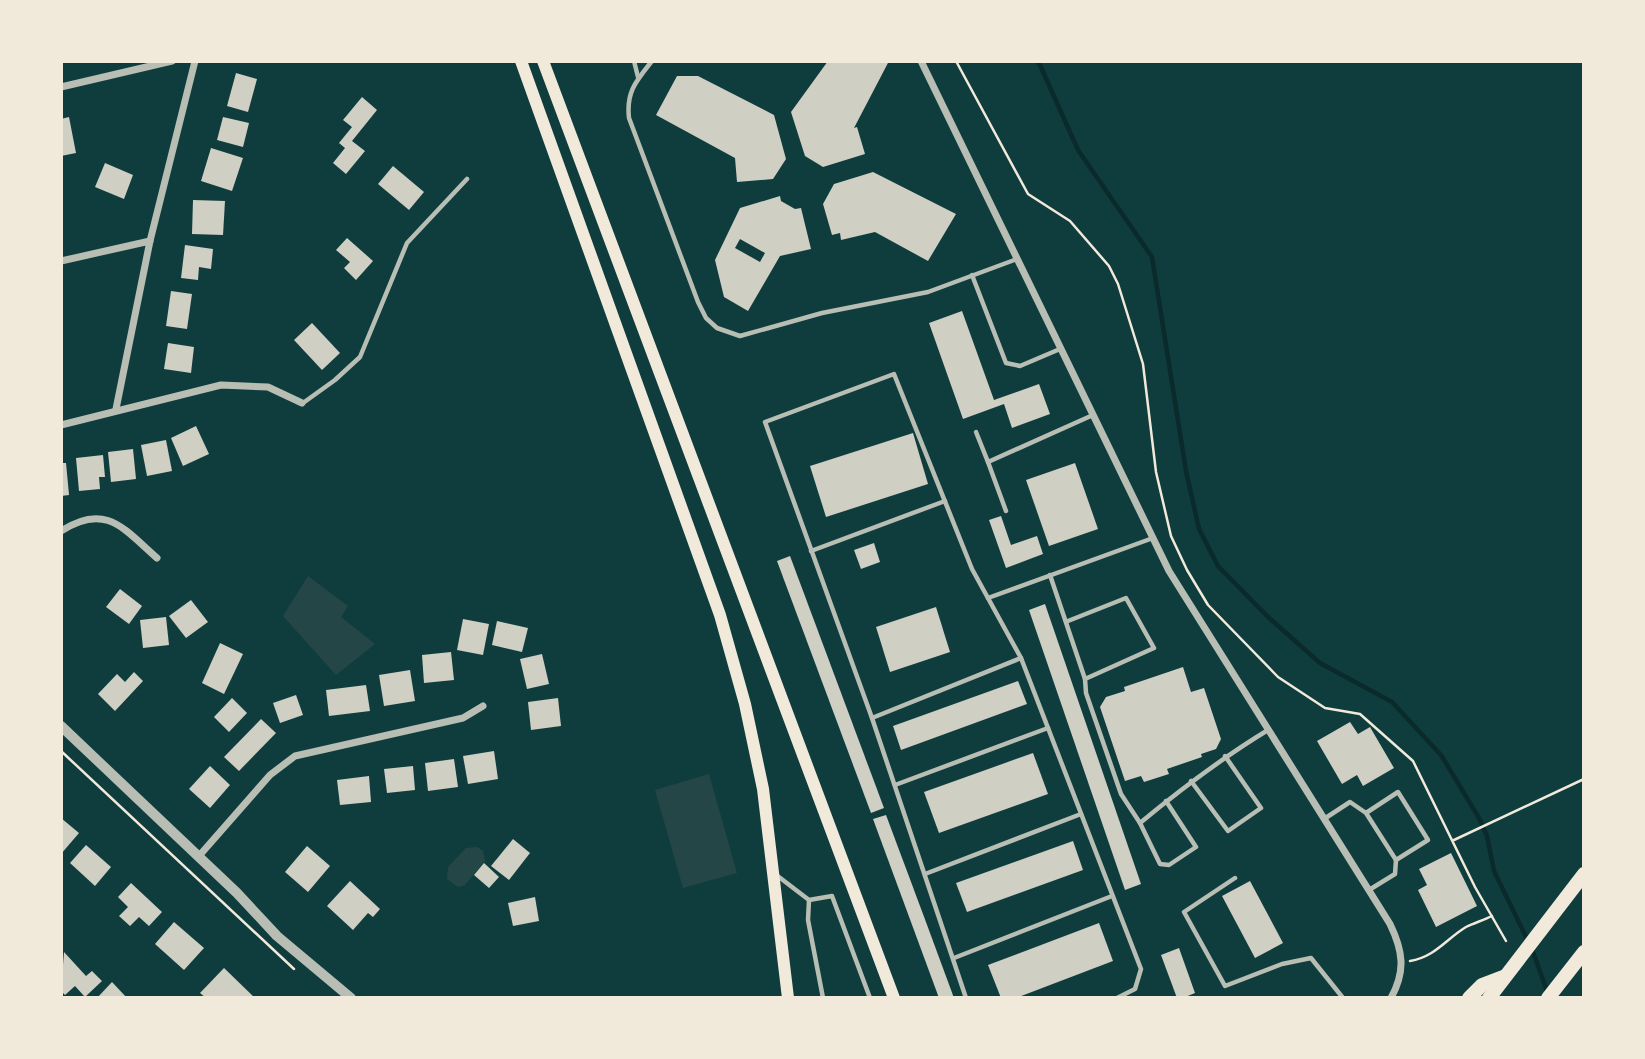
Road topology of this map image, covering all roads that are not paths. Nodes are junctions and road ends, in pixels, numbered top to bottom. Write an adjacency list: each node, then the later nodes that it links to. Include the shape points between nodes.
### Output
1 (172, 61): 9 (street)
2 (195, 61): 11 (street)
3 (521, 61): 48 (main road, via 720,615 763,789)
4 (543, 61): 63 (main road)
5 (634, 61): 8 (lane)
6 (652, 61): 8 (lane)
7 (921, 61): 12 (street)
8 (638, 78): 14 (lane, via 627,101 629,118 698,302 717,328 740,336 822,313 928,292)
9 (61, 87)
10 (467, 179): 16 (lane, via 407,243 360,357)
11 (150, 241): 13 (street); 17 (street)
12 (1017, 259): 14 (lane); 15 (street)
13 (61, 261)
14 (972, 275): 15 (lane, via 1006,363 1020,366)
15 (1061, 349): 18 (street)
16 (302, 404): 17 (street, via 268,387 221,385)
17 (116, 409): 19 (street)
18 (1093, 415): 21 (lane); 25 (street)
19 (61, 425)
20 (976, 432): 21 (lane)
21 (988, 462): 23 (lane)
22 (945, 501): 26 (lane); 26 (lane, via 894,374 765,422); 29 (lane)
23 (1006, 511)
24 (61, 531): 27 (street, via 89,518 107,518)
25 (1153, 538): 28 (lane); 37 (street)
26 (811, 551): 34 (lane)
27 (157, 558)
28 (1051, 575): 29 (lane); 30 (lane)
29 (988, 598): 31 (lane)
30 (1068, 621): 32 (lane); 32 (lane, via 1126,598 1154,648)
31 (1021, 658): 34 (lane); 36 (lane)
32 (1085, 678): 45 (lane, via 1121,794)
33 (483, 706): 46 (street, via 463,719 295,755 270,775)
34 (872, 718): 40 (lane)
35 (61, 726): 46 (street)
36 (1048, 728): 40 (lane); 43 (lane)
37 (1268, 730): 38 (lane); 44 (street)
38 (1225, 756): 39 (lane); 39 (lane, via 1261,808 1228,831)
39 (1191, 781): 41 (lane)
40 (895, 785): 49 (lane)
41 (1166, 801): 45 (lane); 45 (lane, via 1196,847 1169,865 1160,864)
42 (1366, 813): 44 (lane, via 1350,802); 47 (lane); 47 (lane, via 1398,792 1428,840)
43 (1081, 814): 49 (lane); 53 (lane)
44 (1324, 819): 52 (street)
45 (1139, 823)
46 (198, 856): 59 (street, via 277,936)
47 (1396, 859): 52 (lane, via 1395,874)
48 (774, 874): 54 (lane); 60 (main road)
49 (925, 874): 56 (lane)
50 (1584, 874): 58 (highway)
51 (1235, 878): 66 (lane, via 1184,912 1225,986 1311,958)
52 (1369, 891): 67 (street, via 1400,946 1403,962)
53 (1112, 896): 56 (lane); 65 (lane, via 1141,969 1135,989)
54 (809, 900): 61 (lane, via 808,920); 62 (lane, via 832,896)
55 (1584, 953): 57 (highway)
56 (953, 958): 64 (lane)
57 (1569, 972): 70 (highway); 71 (highway)
58 (1507, 974): 68 (highway, via 1482,985); 69 (highway)
59 (351, 998)
60 (788, 998)
61 (823, 998)
62 (870, 998)
63 (894, 998)
64 (966, 998)
65 (1117, 998)
66 (1343, 998)
67 (1391, 998)
68 (1469, 998)
69 (1489, 998)
70 (1548, 998)
71 (1555, 998)

